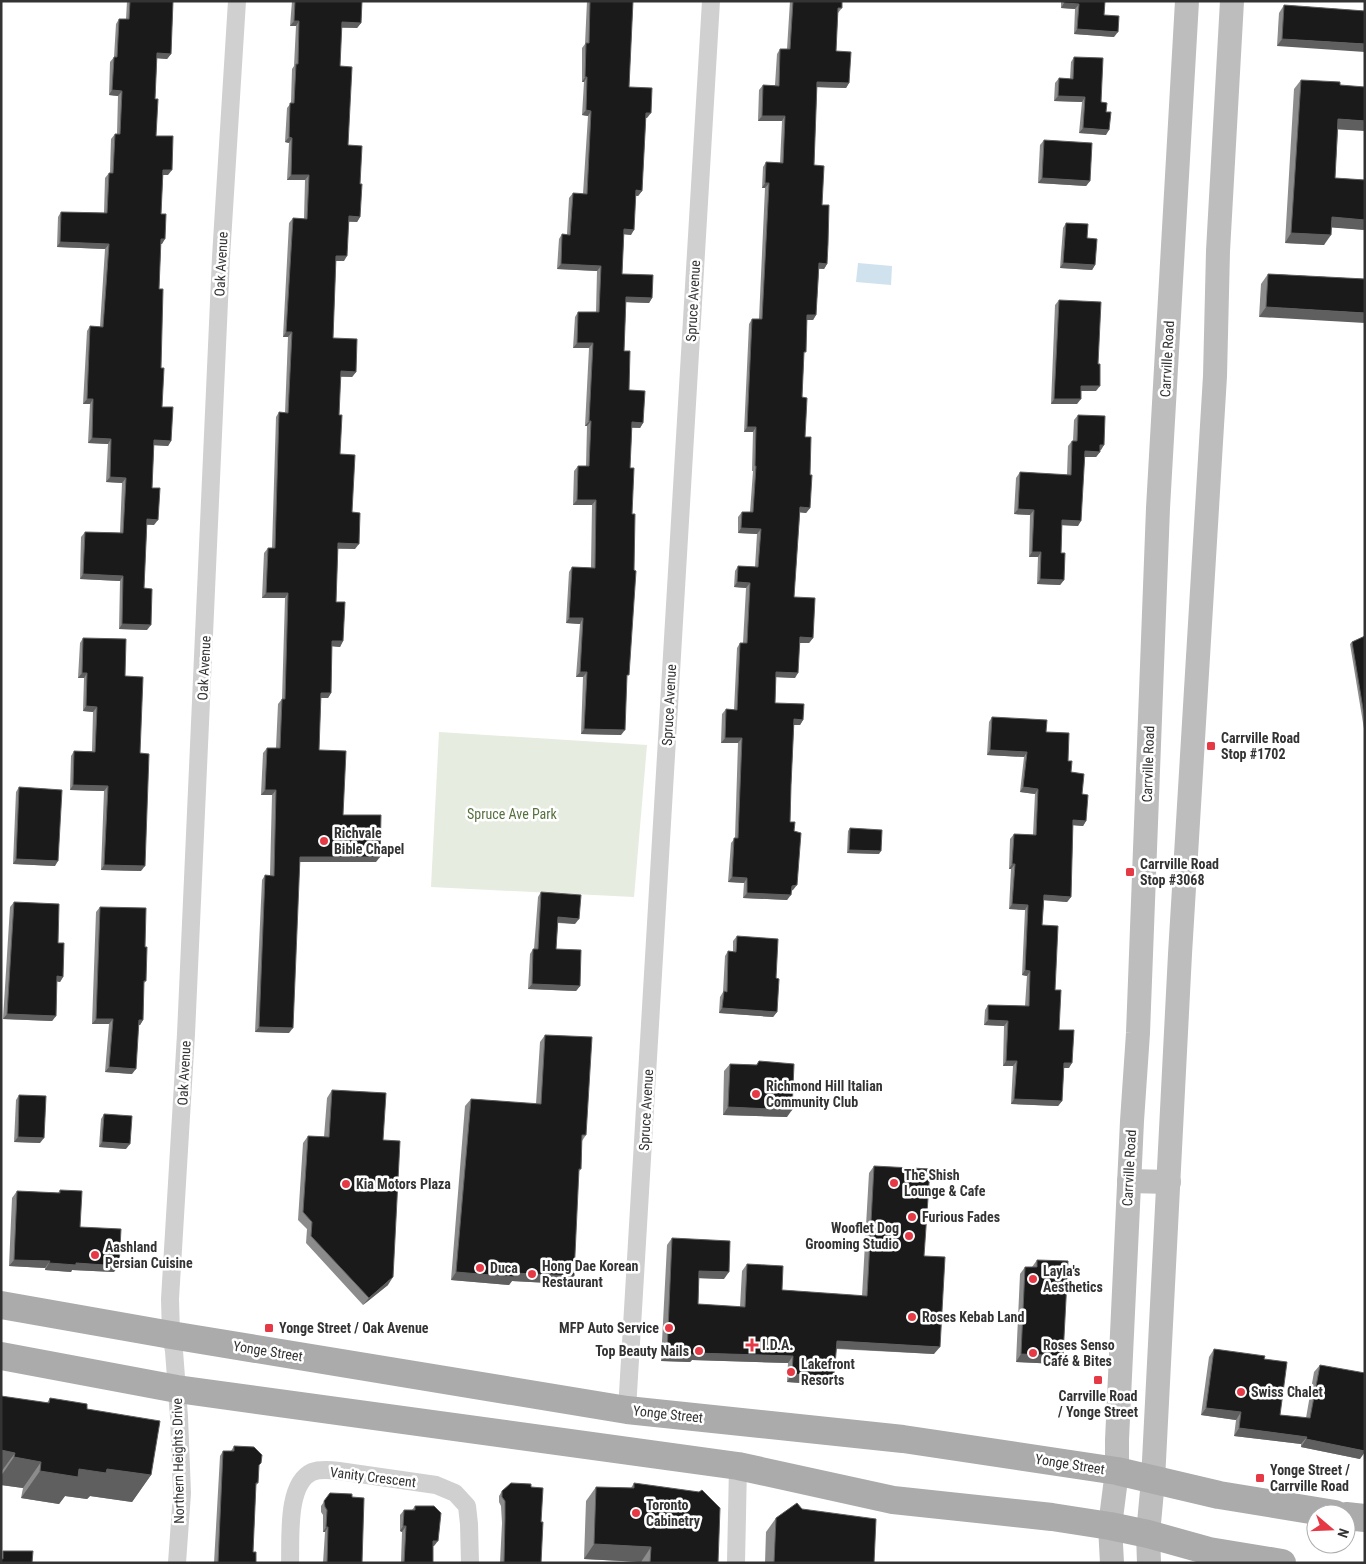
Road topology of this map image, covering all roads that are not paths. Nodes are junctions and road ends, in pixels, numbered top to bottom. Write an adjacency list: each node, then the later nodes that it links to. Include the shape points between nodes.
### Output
1 (236, 1): 10 (street, Oak Avenue, via 221,257 187,1014 170,1299)
2 (711, 1): 13 (street, Spruce Avenue)
3 (1187, 1): 6 (main road, Carrville Road, via 1158,508)
4 (1232, 1): 5 (main road, via 1218,251 1215,376)
5 (1180, 954): 6 (main road); 8 (main road)
6 (1141, 955): 7 (main road, Carrville Road)
7 (1129, 1182): 8 (main road); 15 (main road, Carrville Road)
8 (1168, 1182): 16 (main road)
9 (1, 1305): 10 (main road, Yonge Street)
10 (171, 1335): 12 (street, Oak Avenue); 13 (main road, Yonge Street)
11 (1, 1356): 12 (main road)
12 (177, 1389): 14 (main road); 20 (street, Northern Heights Drive, via 182,1493)
13 (627, 1410): 15 (main road, Yonge Street, via 903,1439)
14 (738, 1466): 18 (main road, via 893,1500); 23 (street)
15 (1117, 1471): 16 (main road, Yonge Street); 18 (main road, Carrville Road)
16 (1154, 1480): 17 (main road, Yonge Street); 19 (main road)
17 (1306, 1509)
18 (1110, 1526): 19 (main road); 24 (main road, Carrville Road)
19 (1148, 1534): 25 (main road); 26 (main road, via 1209,1552)
20 (177, 1563)
21 (290, 1563): 22 (street, Vanity Crescent, via 296,1488 312,1472 327,1470 436,1485 456,1493 467,1506)
22 (470, 1563)
23 (736, 1563)
24 (1112, 1563)
25 (1149, 1563)
26 (1282, 1563)

